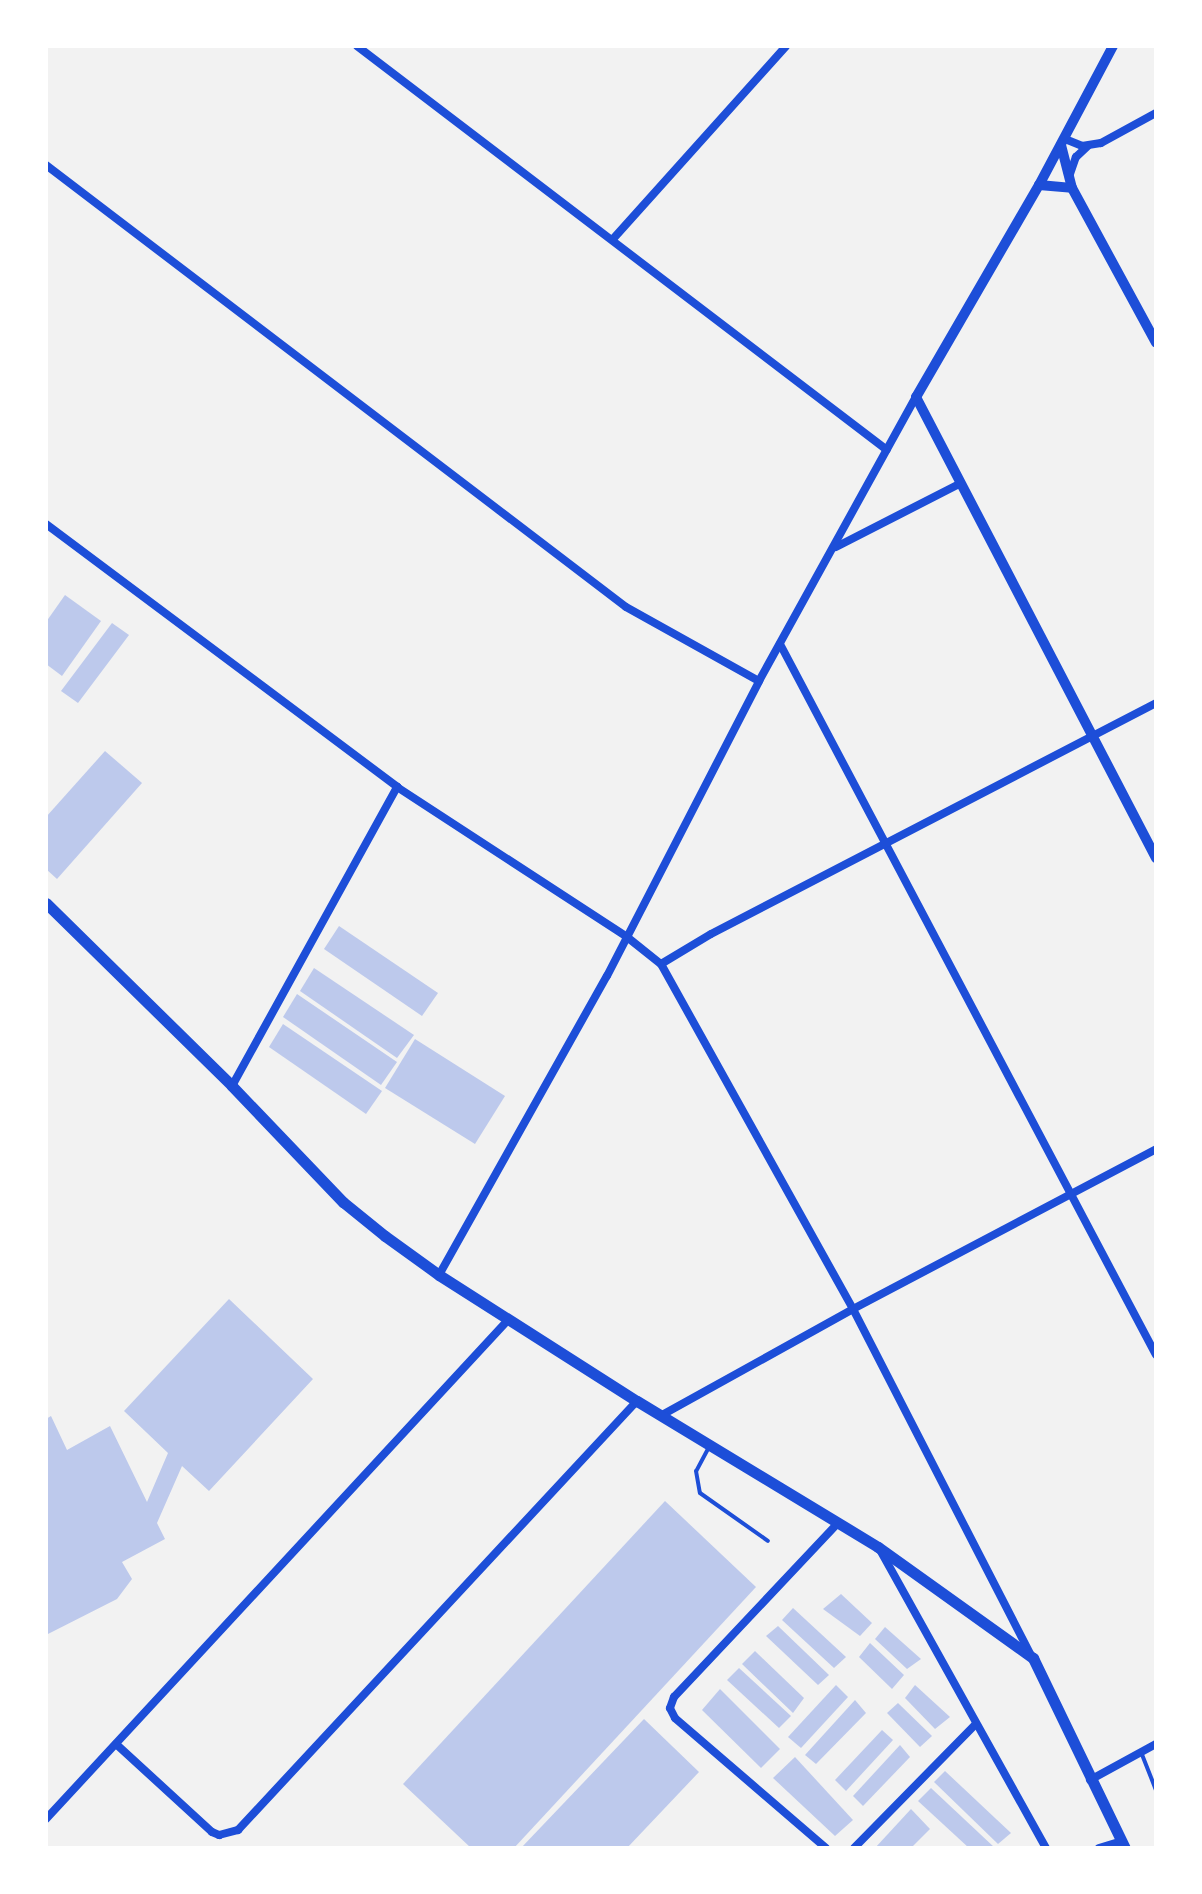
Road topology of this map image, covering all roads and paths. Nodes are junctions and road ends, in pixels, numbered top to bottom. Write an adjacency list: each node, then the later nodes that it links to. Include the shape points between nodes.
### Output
1 (357, 46): 10 (street)
2 (786, 46): 10 (street)
3 (1113, 46): 5 (street)
4 (1156, 113): 6 (street)
5 (1063, 142): 6 (street); 8 (street); 9 (street)
6 (1089, 145): 9 (street, via 1073,162)
7 (46, 165): 18 (street, via 626,607)
8 (1039, 185): 9 (street); 12 (street)
9 (1071, 185): 11 (street)
10 (613, 239): 13 (street)
11 (1156, 343)
12 (916, 397): 13 (street); 14 (street)
13 (887, 450): 16 (street)
14 (961, 483): 16 (street); 20 (street)
15 (46, 524): 21 (street)
16 (836, 547): 17 (street)
17 (780, 644): 18 (street); 22 (street)
18 (759, 681): 25 (street)
19 (1156, 703): 20 (street)
20 (1093, 737): 22 (street); 23 (street)
21 (397, 787): 25 (street); 27 (street)
22 (887, 843): 26 (street); 29 (street)
23 (1156, 858)
24 (46, 903): 27 (main road)
25 (627, 937): 26 (street); 30 (street)
26 (661, 964): 31 (street)
27 (232, 1086): 30 (main road, via 343,1202)
28 (1156, 1149): 29 (street)
29 (1072, 1194): 31 (street); 33 (street)
30 (439, 1275): 32 (main road)
31 (853, 1309): 35 (street); 40 (street)
32 (509, 1319): 34 (main road); 42 (street)
33 (1156, 1355)
34 (637, 1401): 35 (main road); 42 (street, via 238,1830 212,1832)
35 (662, 1415): 36 (main road)
36 (710, 1445): 37 (main road); 38 (lane, via 696,1471 700,1493)
37 (837, 1524): 39 (main road); 49 (street, via 674,1697 670,1708 675,1718)
38 (768, 1541)
39 (878, 1547): 40 (main road); 41 (street)
40 (1033, 1658): 45 (main road)
41 (974, 1726): 50 (street); 51 (street)
42 (116, 1744): 47 (street)
43 (1156, 1744): 44 (street)
44 (1141, 1752): 45 (street); 46 (lane)
45 (1090, 1780): 48 (main road)
46 (1156, 1790)
47 (46, 1819)
48 (1123, 1844): 52 (street)
49 (826, 1848)
50 (854, 1848)
51 (1046, 1848)
52 (1099, 1848)

